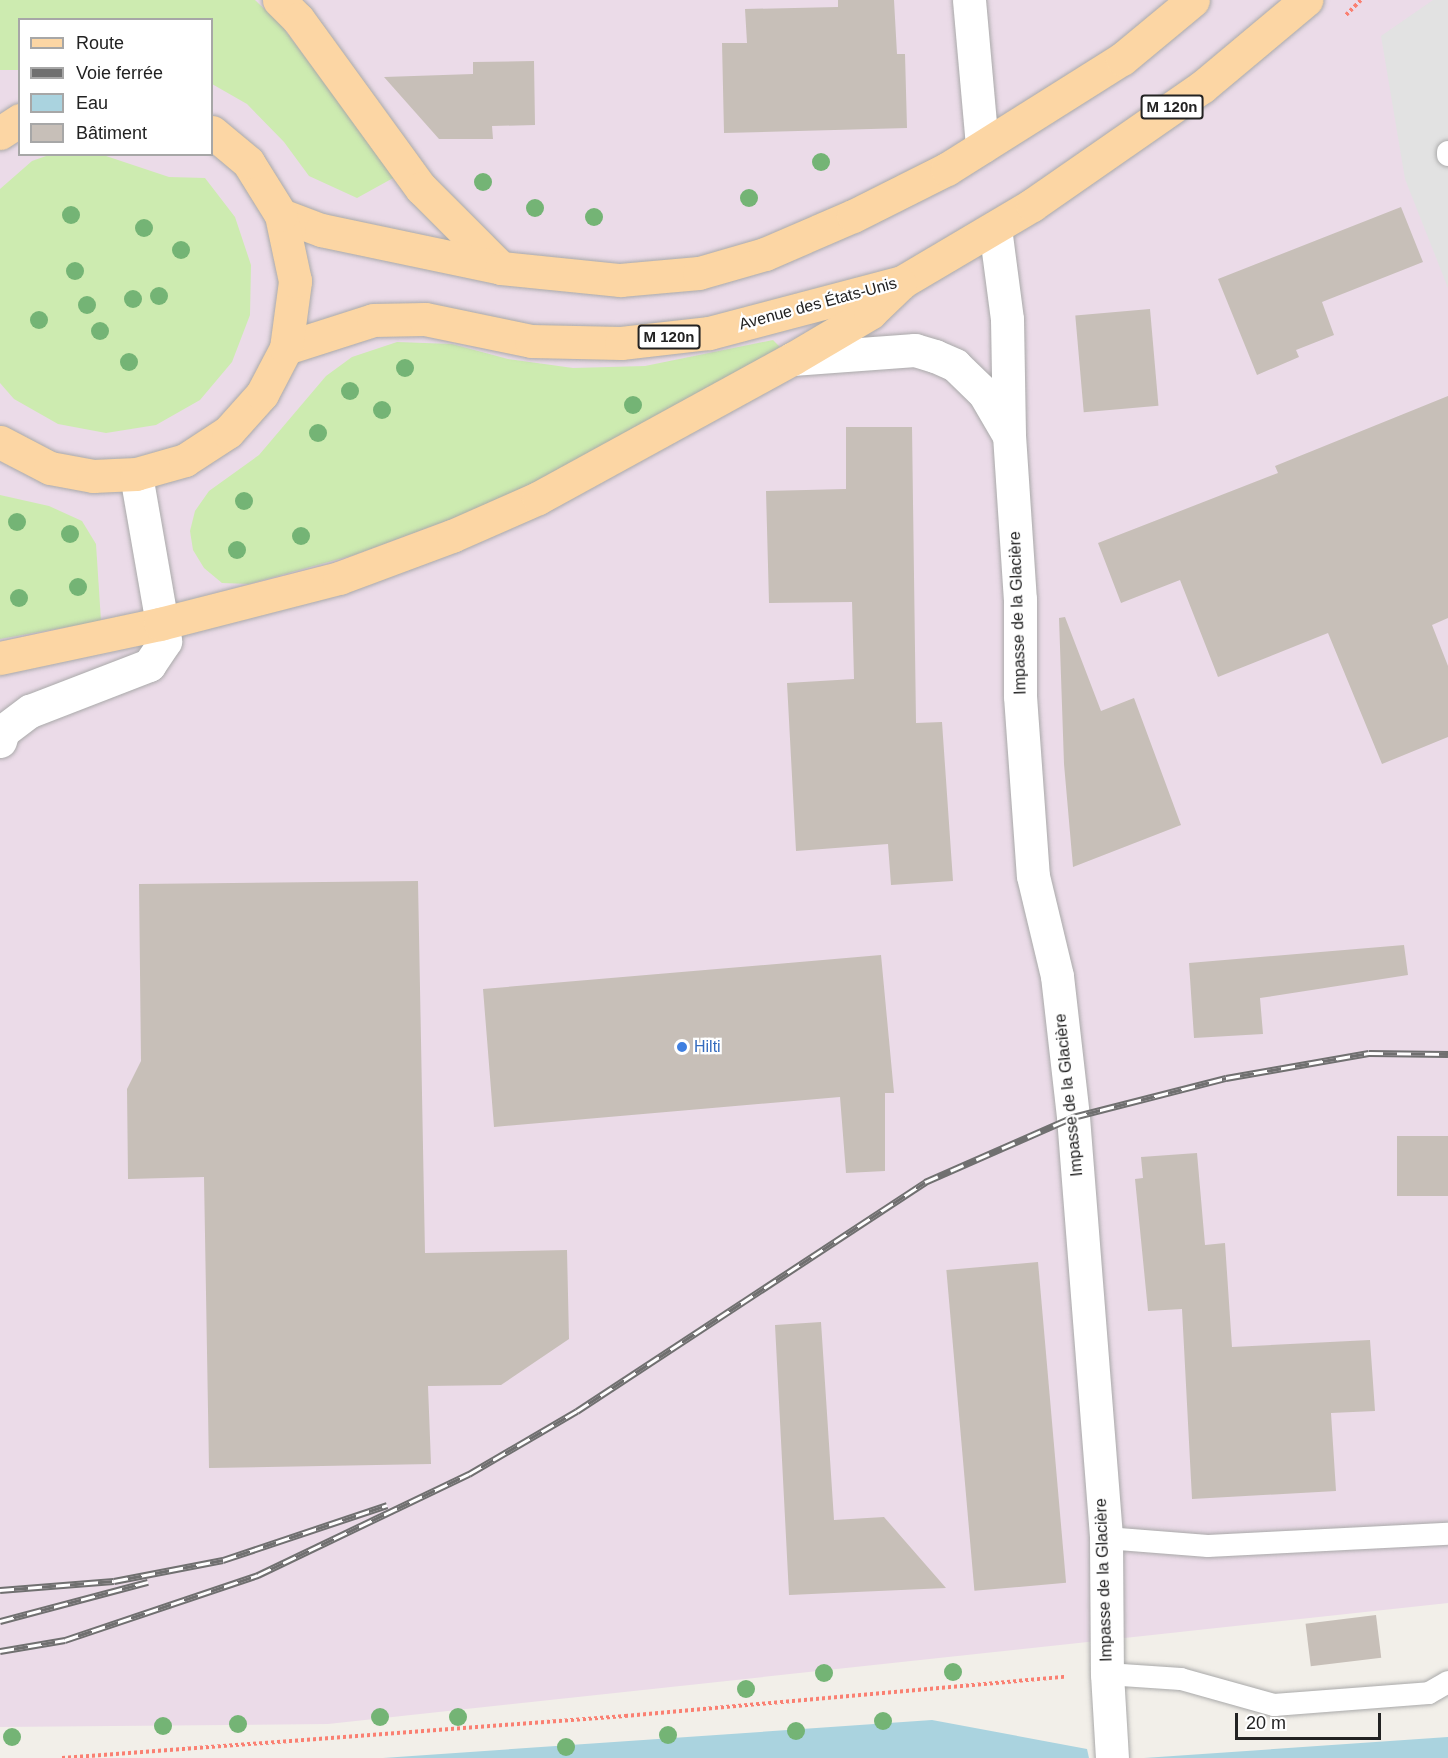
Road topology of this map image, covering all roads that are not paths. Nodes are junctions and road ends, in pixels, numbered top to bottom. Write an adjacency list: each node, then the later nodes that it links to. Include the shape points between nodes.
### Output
1 (279, 0): 9 (main road, via 298,19 421,188)
2 (969, 0): 6 (street)
3 (1193, 0): 6 (main road, via 1122,59)
4 (1306, 0): 8 (main road, Avenue des États-Unis / M 120n, via 1202,87)
5 (213, 133): 7 (main road, via 248,162)
6 (982, 146): 9 (main road, via 853,216 765,254 699,273 620,280)
7 (281, 215): 9 (main road, via 321,230); 11 (main road, via 295,281)
8 (995, 228): 10 (main road, Avenue des États-Unis / M 120n); 13 (street, Impasse de la Glacière, via 1007,318)
9 (501, 268)
10 (902, 282): 11 (main road, Avenue des États-Unis / M 120n, via 709,333 621,343 531,341 425,320 373,320); 12 (main road, via 870,313)
11 (286, 348): 15 (main road, via 262,394 228,432 185,460)
12 (792, 359): 13 (street, Impasse de la Glacière, via 915,350 935,356 955,365 984,393); 16 (main road, via 538,498 452,536 339,578)
13 (1009, 435): 20 (street, Impasse de la Glacière, via 1033,876 1059,988)
14 (3, 448): 15 (main road, via 50,468 93,476)
15 (136, 474): 16 (street)
16 (160, 624): 17 (main road); 18 (street, via 165,641 149,665 30,711)
17 (0, 658)
18 (1, 735)
19 (1448, 1534): 20 (lane, via 1208,1546)
20 (1106, 1538): 21 (street, Impasse de la Glacière)
21 (1107, 1674): 22 (lane, via 1181,1679 1274,1705 1430,1693); 23 (street, Impasse de la Glacière)
22 (1448, 1682)
23 (1113, 1758)

